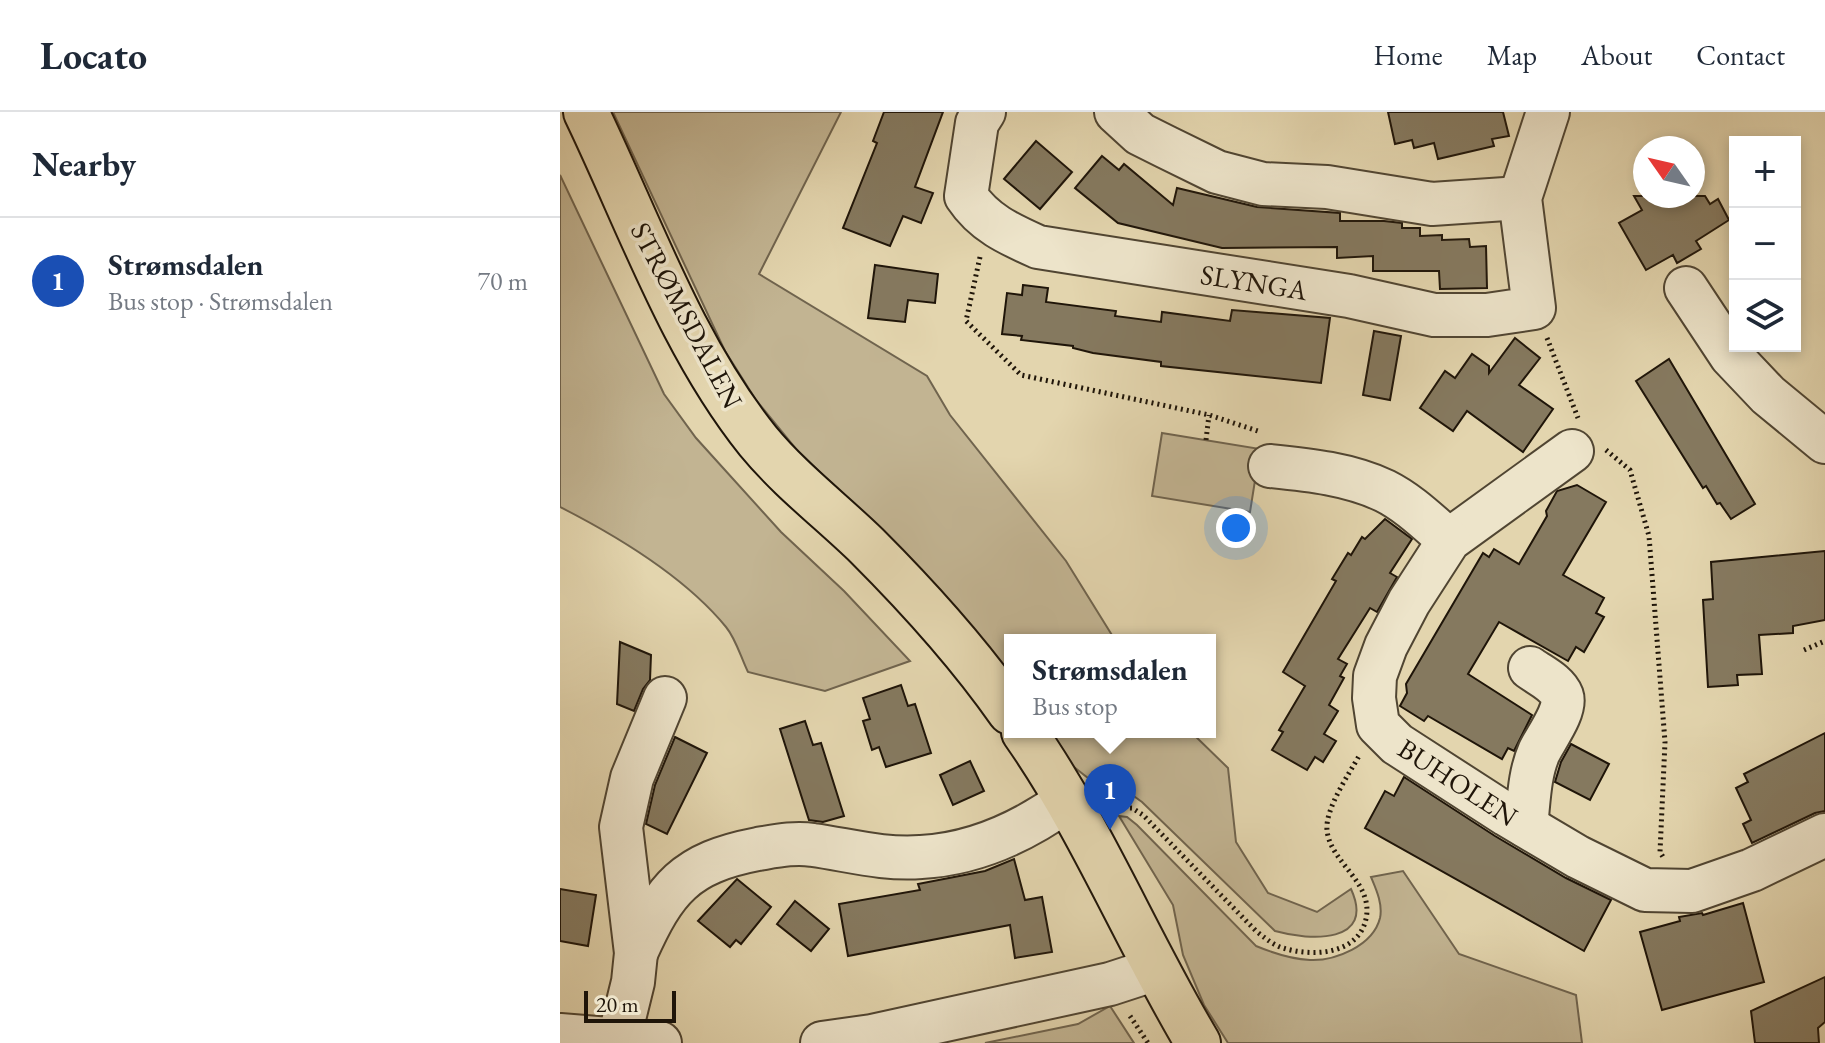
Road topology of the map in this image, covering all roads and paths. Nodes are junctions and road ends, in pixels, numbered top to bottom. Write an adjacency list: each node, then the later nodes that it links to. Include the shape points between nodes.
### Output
1 (586, 112): 19 (main road, STRØMSDALEN, via 677,307 734,408 775,461 866,545 945,629)
2 (984, 112): 6 (street, SLYNGA, via 977,123 966,196)
3 (1116, 112): 5 (street, via 1140,134 1217,172 1263,184 1327,187 1432,204)
4 (1548, 112): 5 (street)
5 (1520, 198): 8 (street)
6 (987, 220): 8 (street, SLYNGA, via 1038,247 1349,296 1434,315); 9 (path, via 966,321 1021,375)
7 (1686, 288): 12 (street, via 1731,356)
8 (1534, 308): 11 (path)
9 (1209, 415): 10 (path); 13 (path)
10 (1206, 440)
11 (1578, 441): 14 (street, BUHOLEN); 25 (path, via 1630,470 1649,536 1665,742 1660,852)
12 (1825, 442)
13 (1269, 450): 14 (street, via 1384,491)
14 (1449, 540): 20 (street, BUHOLEN, via 1409,602 1378,666)
15 (1825, 641): 16 (path)
16 (1804, 650)
17 (1530, 668): 23 (street, via 1556,686 1563,707 1538,753)
18 (665, 698): 26 (street, via 632,778 621,827)
19 (1004, 704)
20 (1378, 725): 22 (path, via 1328,819 1330,840 1357,881 1366,907 1360,933 1335,950 1298,951 1269,941 1132,808); 23 (street, BUHOLEN, via 1397,744)
21 (1028, 738): 22 (main road)
22 (1073, 811): 26 (street, via 983,847 921,858 791,844 718,859 672,889); 27 (main road)
23 (1526, 826): 25 (street, BUHOLEN, via 1645,890)
24 (1825, 835): 25 (street, BUHOLEN, via 1752,870)
25 (1678, 891)
26 (636, 953): 30 (street)
27 (1156, 969): 29 (street); 33 (main road)
28 (560, 1035): 30 (street)
29 (873, 1040): 32 (street)
30 (617, 1041): 31 (street)
31 (660, 1043)
32 (822, 1043)
33 (1198, 1043)

